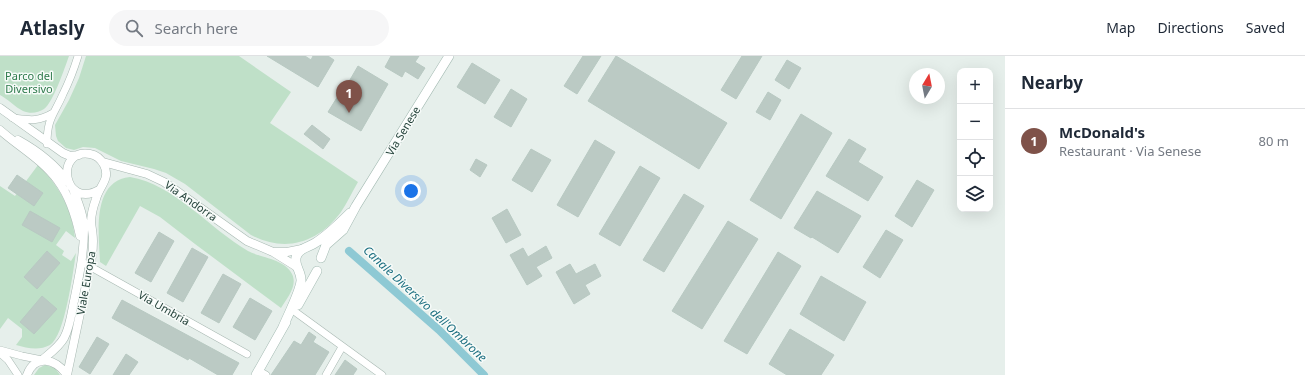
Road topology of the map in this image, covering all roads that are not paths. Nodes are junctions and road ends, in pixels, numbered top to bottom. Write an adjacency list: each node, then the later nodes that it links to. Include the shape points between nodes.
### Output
1 (78, 56): 4 (street)
2 (449, 56): 12 (main road, Via Senese)
3 (0, 108): 5 (street)
4 (53, 113): 5 (street, via 39,120); 7 (street, via 47,130)
5 (12, 118): 7 (street)
6 (0, 129): 10 (street, Viale Europa, via 42,156); 13 (street, via 58,181 72,207)
7 (47, 144): 8 (street, via 67,155)
8 (80, 155): 9 (street, via 93,155); 10 (street, Viale Europa, via 69,163 67,169 66,176)
9 (103, 162): 11 (street, Viale Europa, via 106,178); 15 (street, Via Andorra, via 147,174 164,182 247,241)
10 (71, 186): 11 (street, via 83,194); 13 (street, Viale Europa, via 78,200 83,222)
11 (99, 190): 18 (street, Viale Europa, via 92,214 93,244)
12 (356, 206): 14 (main road, Via Senese, via 325,236); 16 (main road, Via Senese, via 343,230 326,245)
13 (82, 245): 17 (street, Viale Europa)
14 (304, 248): 15 (street, Via Andorra); 16 (main road, via 314,248); 19 (main road, Via Senese, via 295,258)
15 (273, 252): 19 (street, Via Andorra)
16 (321, 258): 20 (main road, Via Senese, via 321,266)
17 (82, 262): 18 (street, Via Umbria); 27 (street, Viale Europa, via 65,335)
18 (90, 266): 26 (street, Via Umbria); 31 (street, Viale Europa)
19 (298, 269): 20 (main road, via 307,274); 22 (main road, Via Senese, via 301,277 300,287)
20 (317, 271): 21 (main road, Via Senese)
21 (294, 311): 22 (main road, Via Senese); 23 (street)
22 (283, 327): 28 (main road, Via Senese)
23 (342, 347): 32 (street); 33 (street)
24 (0, 350): 27 (street)
25 (0, 353): 29 (street)
26 (246, 354)
27 (42, 360): 30 (street, Viale Europa, via 31,366); 31 (street, Viale Europa, via 57,365)
28 (260, 374)
29 (18, 375)
30 (27, 375)
31 (67, 375)
32 (326, 375)
33 (382, 375)

